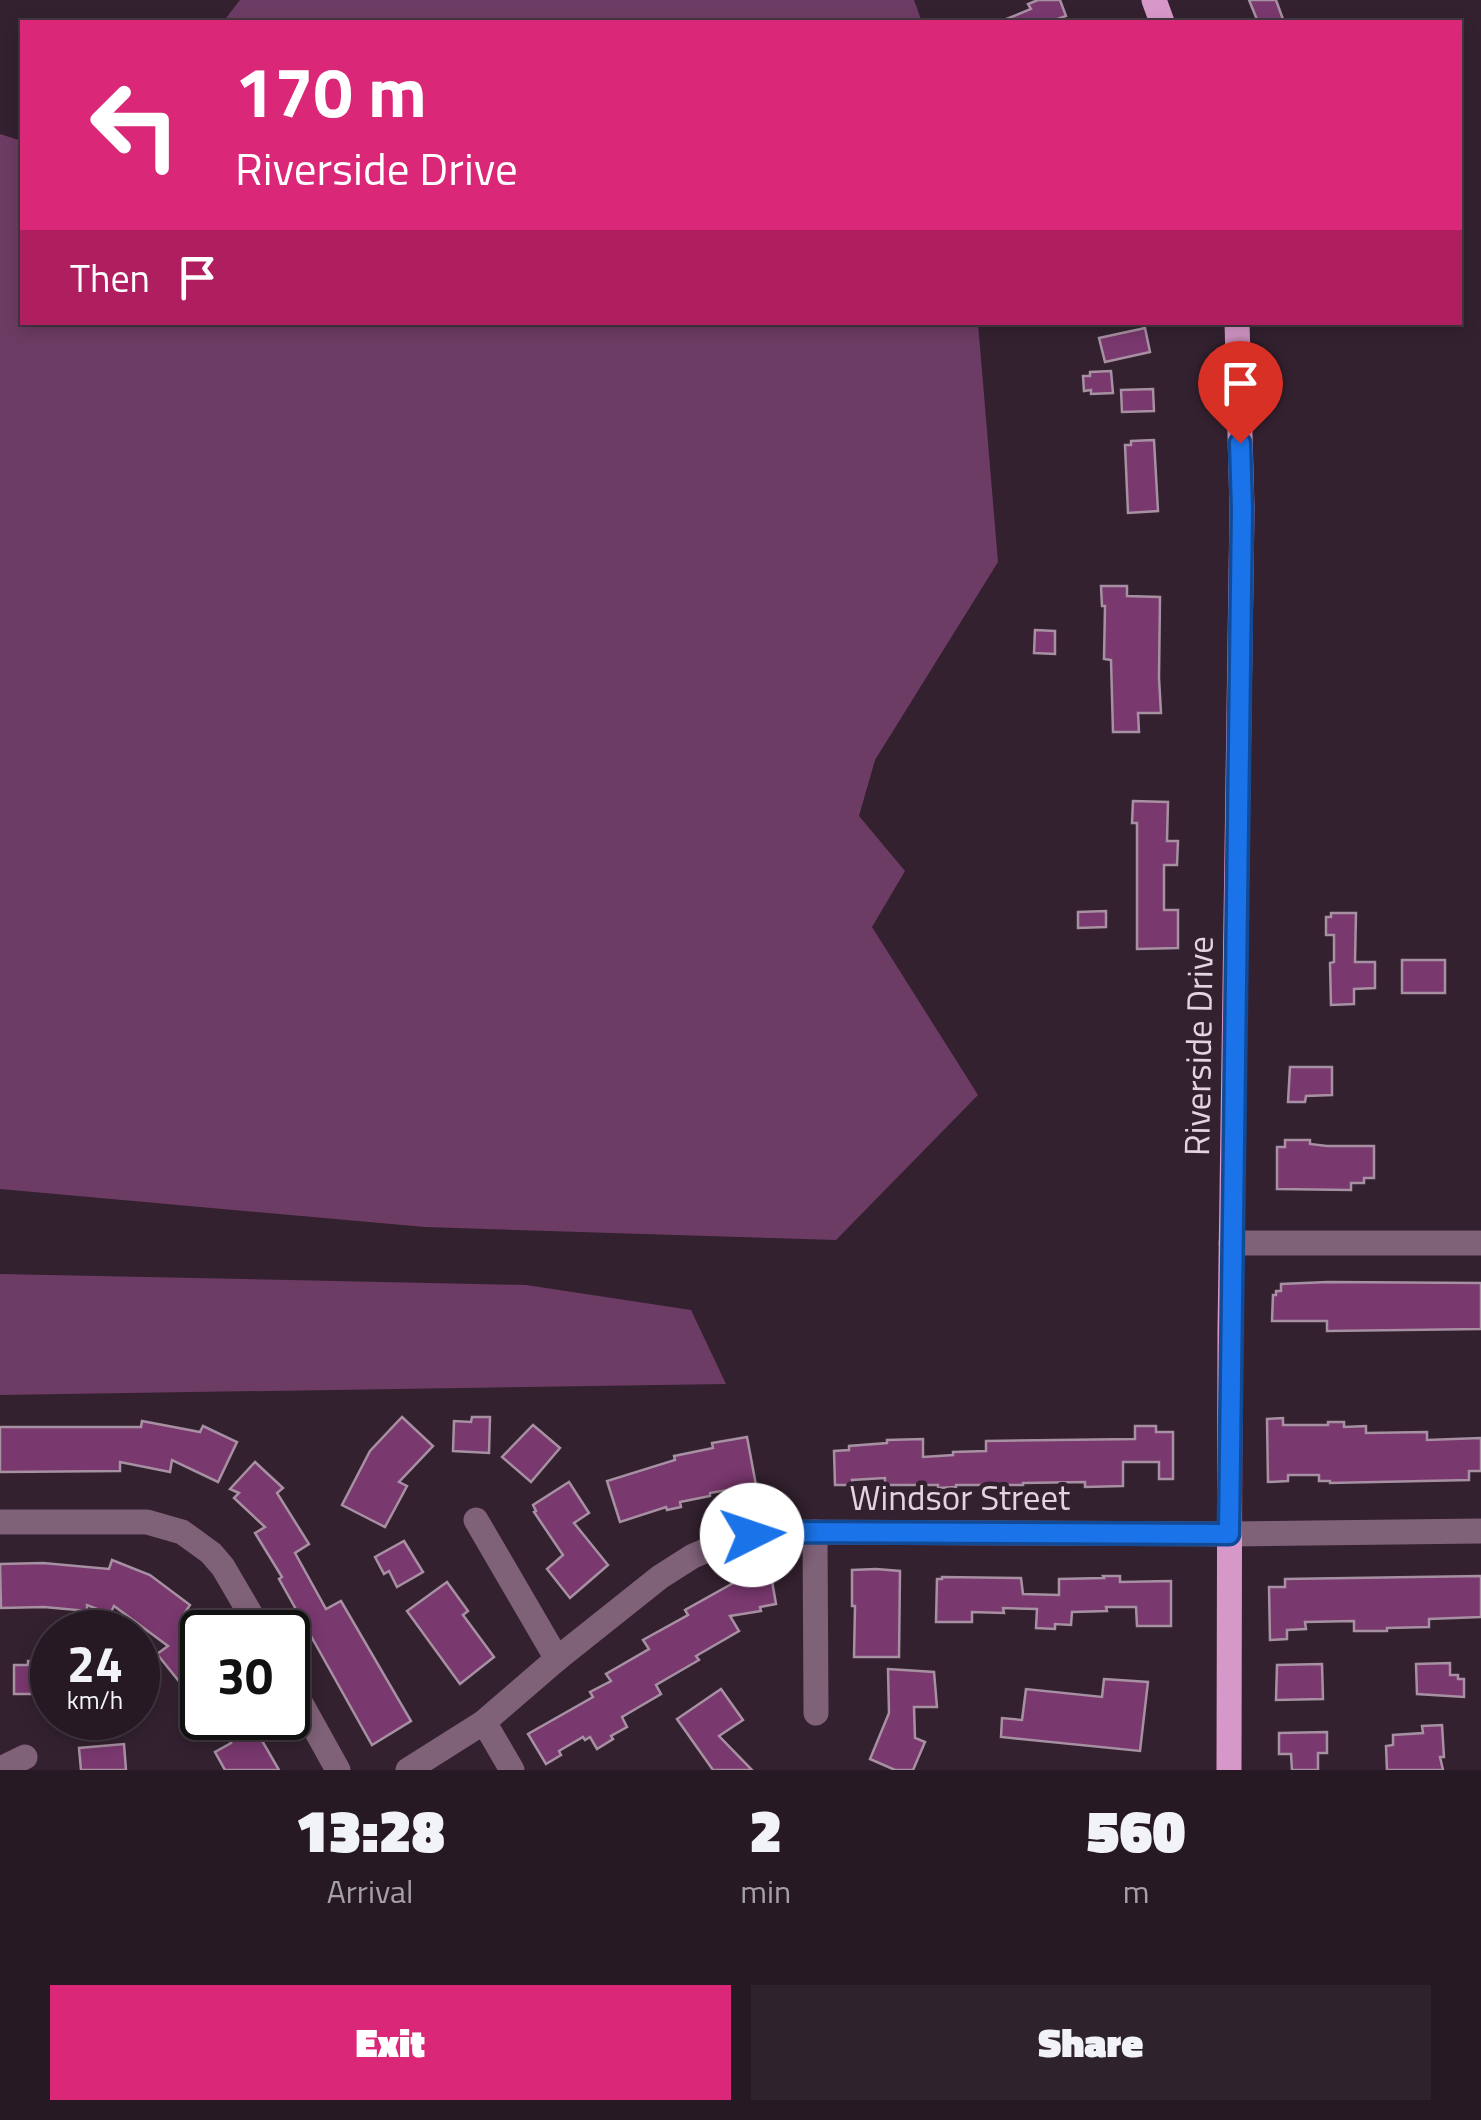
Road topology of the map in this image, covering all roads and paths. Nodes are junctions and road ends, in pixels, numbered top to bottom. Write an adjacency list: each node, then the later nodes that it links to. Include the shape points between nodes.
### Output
1 (1236, 325): 2 (main road, Riverside Drive, via 1242,509)
2 (1231, 1242): 3 (street); 8 (main road, Riverside Drive)
3 (1481, 1243)
4 (476, 1520): 10 (street)
5 (0, 1522): 9 (street, via 148,1522 182,1532 223,1566)
6 (1481, 1531): 8 (street, Windsor Street)
7 (815, 1532): 8 (street, Windsor Street); 10 (street, Windsor Street, via 752,1535 693,1556); 11 (street)
8 (1229, 1534): 19 (main road, Riverside Drive)
9 (248, 1610)
10 (557, 1660): 13 (street, Windsor Street)
11 (816, 1713)
12 (310, 1720): 16 (street)
13 (484, 1722): 17 (street, Windsor Street); 18 (street)
14 (24, 1757): 15 (street)
15 (0, 1770)
16 (338, 1770)
17 (408, 1770)
18 (512, 1770)
19 (1229, 1770)

